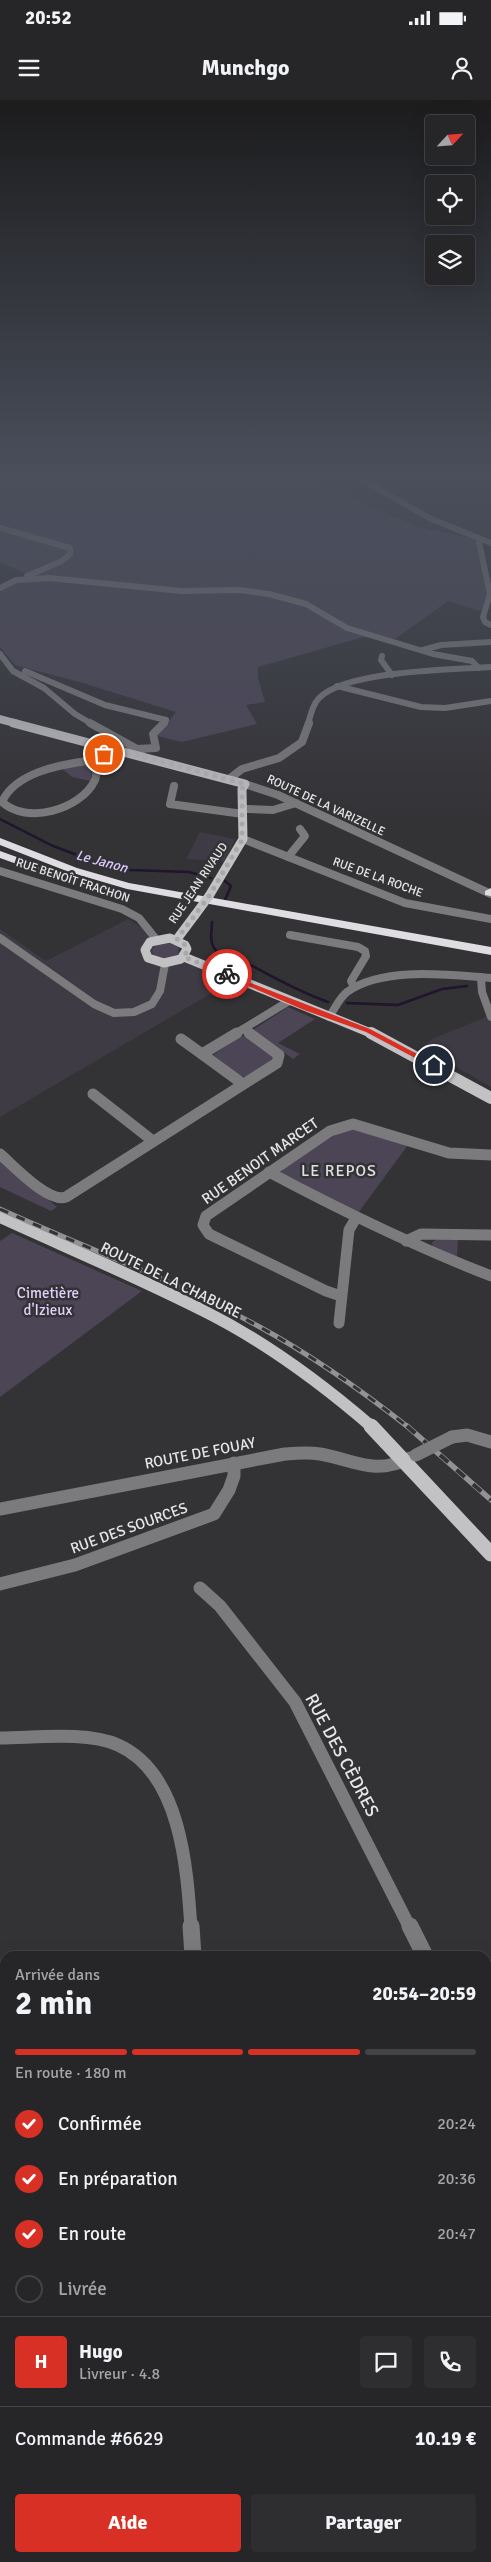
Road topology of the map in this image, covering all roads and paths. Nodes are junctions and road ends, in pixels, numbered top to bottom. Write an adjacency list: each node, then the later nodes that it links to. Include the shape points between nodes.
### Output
1 (269, 594): 5 (street, via 306,604 347,628)
2 (490, 594): 3 (street, via 483,617)
3 (491, 625)
4 (491, 642): 5 (street, via 440,645)
5 (422, 650): 10 (street, via 472,661)
6 (0, 654): 9 (street)
7 (382, 656): 11 (street, via 381,660)
8 (491, 667): 10 (street)
9 (9, 668): 16 (street, via 44,688 75,714); 16 (street, via 17,668 110,706 166,720 153,734 156,748)
10 (479, 668): 11 (street)
11 (392, 674): 12 (street)
12 (338, 686): 13 (street, via 421,707 445,708); 18 (street, via 316,701 302,742 279,758 242,769)
13 (491, 701)
14 (0, 719): 15 (main road, ROUTE DE LA VARIZELLE)
15 (110, 748): 16 (main road, ROUTE DE LA VARIZELLE); 17 (street)
16 (138, 752): 18 (main road, ROUTE DE LA VARIZELLE)
17 (94, 762): 17 (street, via 62,765 39,772 16,785 2,802 11,811 27,813 50,810 74,801 93,786 97,772)
18 (229, 780): 19 (main road, ROUTE DE LA VARIZELLE)
19 (245, 784): 21 (street, ROUTE DE LA VARIZELLE); 22 (main road, RUE JEAN RIVAUD, via 242,789)
20 (174, 786): 22 (street, via 169,807)
21 (296, 803): 22 (street, via 273,810); 29 (street, ROUTE DE LA VARIZELLE)
22 (246, 812): 24 (main road, RUE JEAN RIVAUD)
23 (300, 829): 27 (street, via 306,836)
24 (242, 840): 27 (street, RUE DE LA ROCHE); 34 (main road, RUE JEAN RIVAUD, bridge, via 209,896)
25 (0, 841): 35 (highway, via 73,870 127,886)
26 (0, 854): 37 (highway, via 63,877 169,903)
27 (288, 857): 30 (street, RUE DE LA ROCHE, via 417,906)
28 (0, 871): 33 (street, RUE BENOÎT FRACHON, via 122,908 139,918)
29 (490, 893)
30 (491, 919)
31 (290, 935): 41 (street, via 365,950 366,956 351,981)
32 (0, 938): 38 (street, via 94,1004 114,1012 134,1012 152,1004 160,991)
33 (156, 939): 34 (main road); 38 (main road, via 146,946 145,954 152,961)
34 (177, 939): 36 (main road, via 185,945)
35 (491, 952)
36 (184, 957): 38 (main road); 42 (main road)
37 (491, 961)
38 (165, 964)
39 (481, 978): 40 (street); 41 (street, via 394,977); 44 (street, via 482,992)
40 (491, 978)
41 (354, 987): 43 (street, via 342,997)
42 (289, 1001): 43 (main road); 45 (street)
43 (329, 1017): 50 (main road, via 382,1038)
44 (491, 1017)
45 (244, 1029): 47 (street); 48 (street, via 275,1051 280,1060)
46 (181, 1039): 47 (street)
47 (202, 1054): 48 (street)
48 (243, 1084): 51 (street)
49 (93, 1094): 51 (street)
50 (491, 1098)
51 (153, 1141): 52 (street, via 60,1199 49,1196)
52 (0, 1154)
53 (491, 1155): 54 (street, RUE BENOIT MARCET, via 449,1153 361,1126 344,1125)
54 (269, 1172): 56 (street); 60 (street, RUE BENOIT MARCET, via 206,1216 205,1230)
55 (0, 1217): 63 (main road, ROUTE DE LA CHABURE, via 205,1312 245,1334 345,1404)
56 (356, 1218): 58 (street); 60 (street, via 349,1230)
57 (491, 1235): 58 (street, via 421,1234)
58 (406, 1241): 59 (street)
59 (491, 1276)
60 (341, 1296): 61 (street)
61 (339, 1323)
62 (491, 1442): 63 (street, ROUTE DE FOUAY, bridge, via 467,1435 452,1437)
63 (411, 1458): 64 (street, ROUTE DE FOUAY, via 393,1467 375,1469 320,1454 303,1453); 66 (main road, ROUTE DE LA CHABURE)
64 (234, 1464): 65 (street, ROUTE DE FOUAY); 67 (street, RUE DES SOURCES, via 235,1472 222,1505 214,1514 75,1565)
65 (0, 1509)
66 (491, 1554)
67 (0, 1584)
68 (200, 1588): 71 (street, RUE DES CÈDRES, via 220,1606 295,1702)
69 (0, 1738): 70 (street, via 99,1741 119,1746 139,1758 156,1777 168,1802 186,1869)
70 (194, 1951)
71 (422, 1951)

